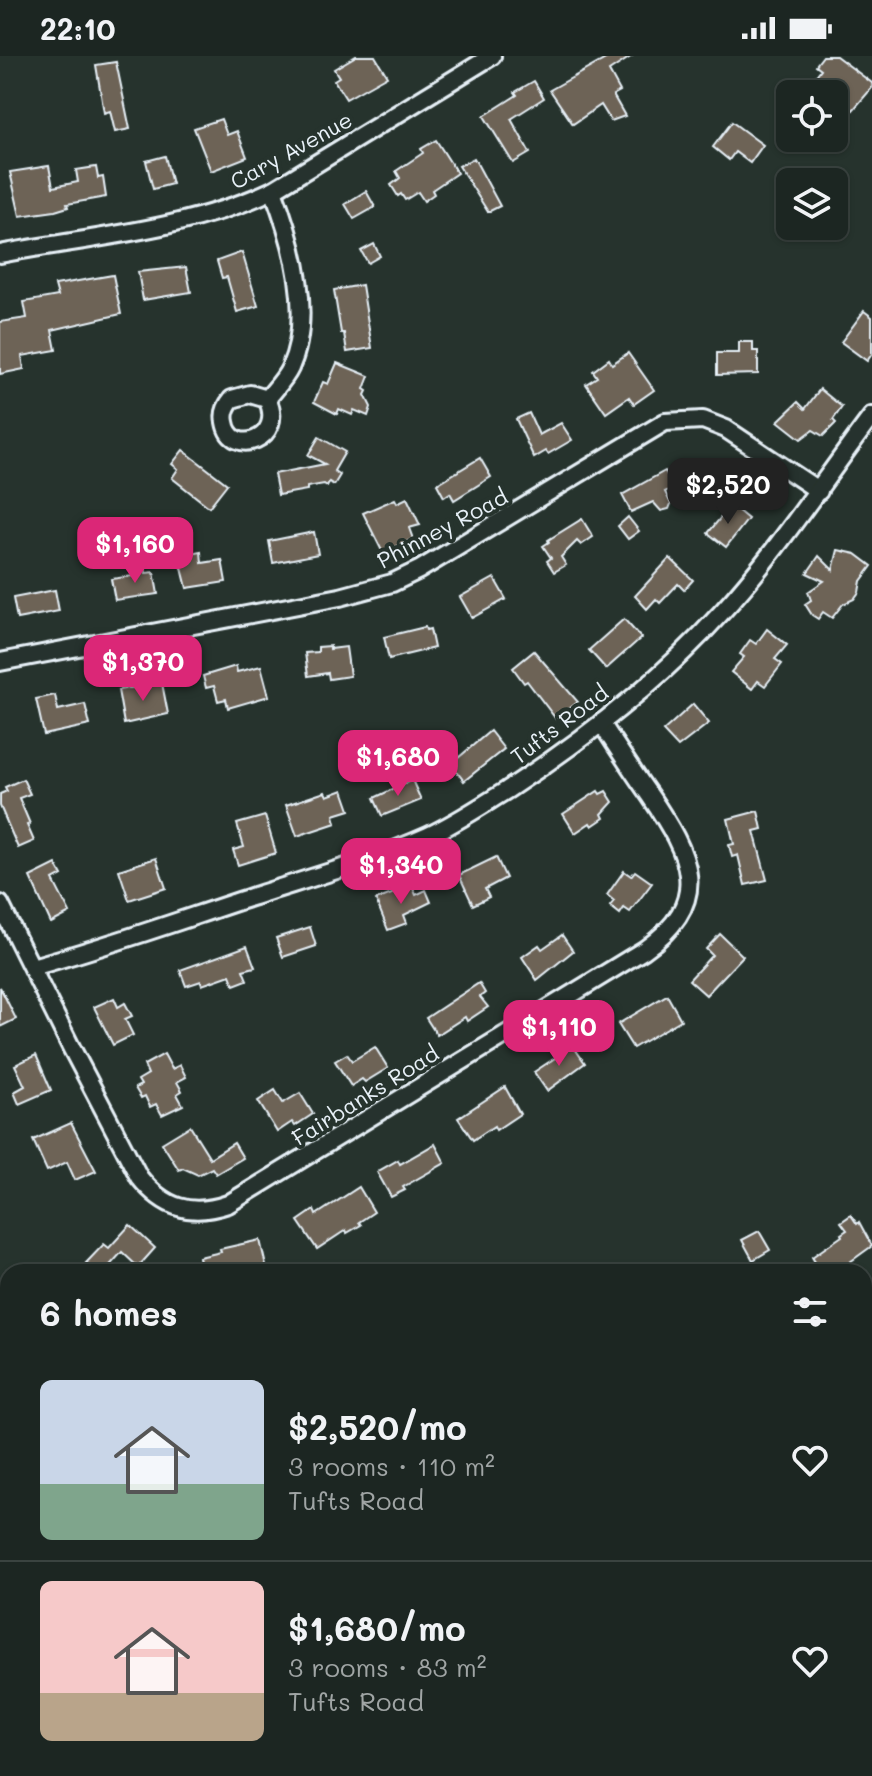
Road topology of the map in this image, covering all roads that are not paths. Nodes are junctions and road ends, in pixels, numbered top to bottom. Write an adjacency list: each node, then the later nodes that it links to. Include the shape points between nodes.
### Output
1 (492, 56): 2 (street, Cary Avenue)
2 (273, 190): 3 (street, Cary Avenue, via 202,218); 4 (street, via 298,274 300,336 289,370)
3 (0, 254)
4 (267, 399)
5 (872, 416): 6 (street, Tufts Road)
6 (819, 491): 7 (street, Phinney Road, via 726,429 703,420 665,422 392,583); 8 (street, Tufts Road, via 720,615)
7 (0, 662)
8 (601, 723): 10 (street, Tufts Road, via 548,764 429,836); 10 (street, Fairbanks Road, via 681,847 689,888 675,923 644,950 228,1204 210,1210 175,1207 150,1191 119,1142)
9 (0, 904): 10 (street, Fairbanks Road)
10 (32, 967)

